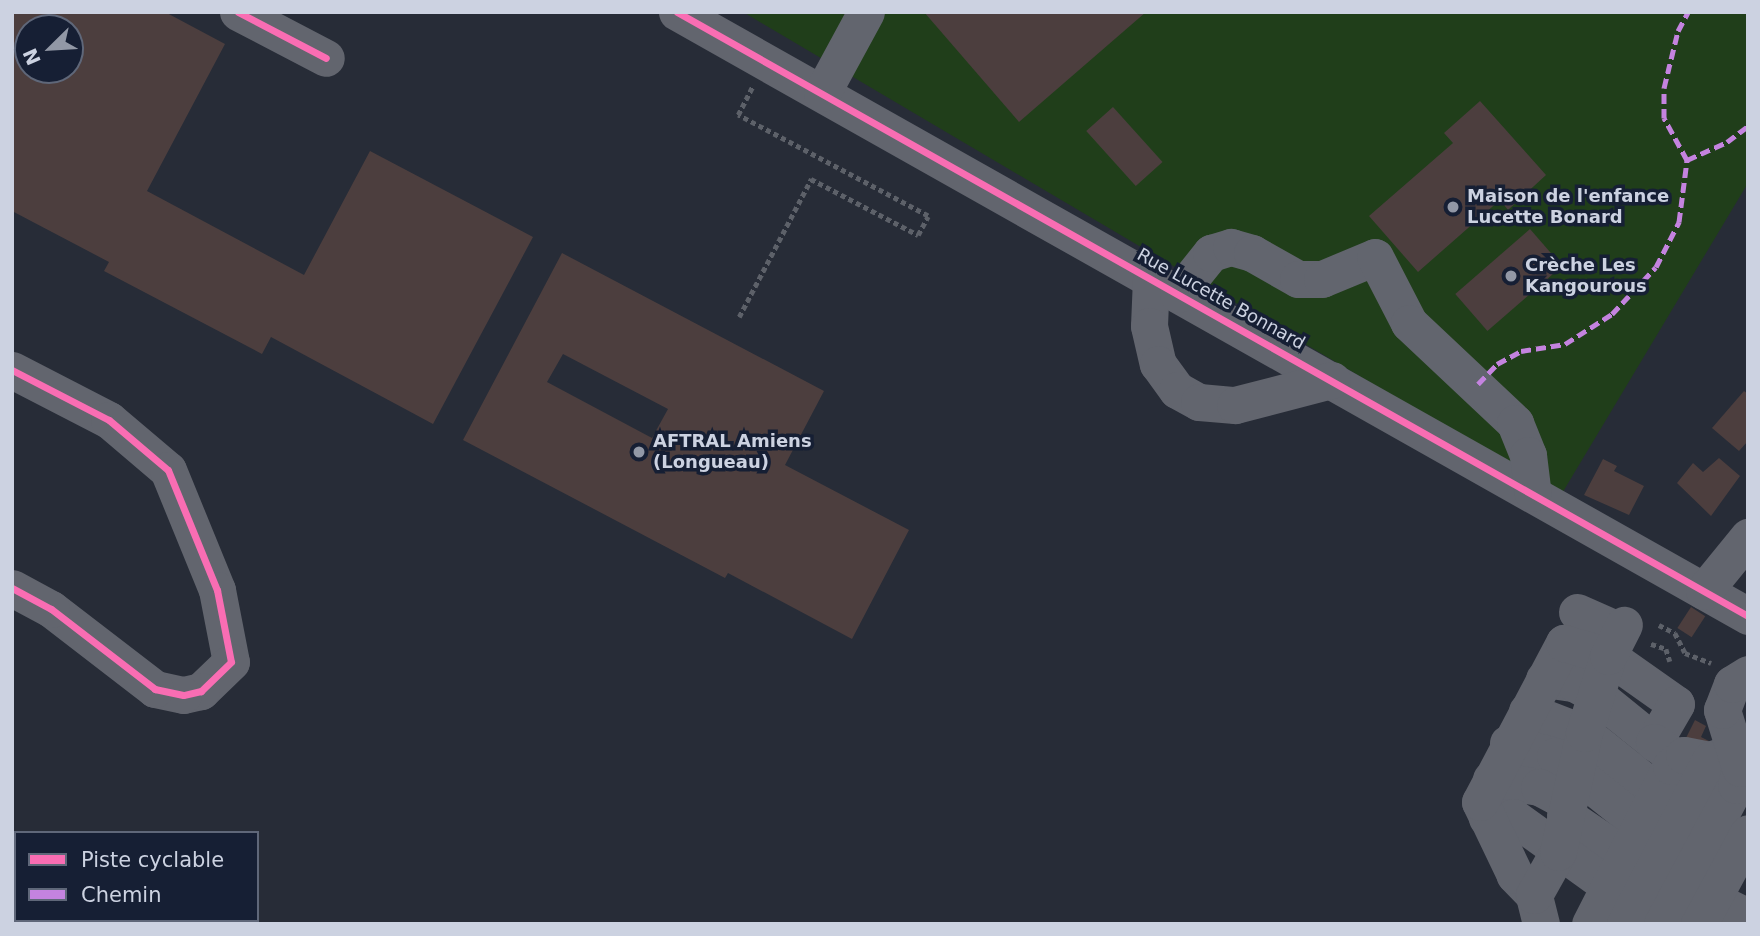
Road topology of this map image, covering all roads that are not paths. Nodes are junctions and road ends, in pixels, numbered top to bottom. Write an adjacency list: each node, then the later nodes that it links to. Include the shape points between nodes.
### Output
1 (238, 12): 4 (street)
2 (677, 12): 5 (street, Rue Lucette Bonnard)
3 (863, 13): 5 (street)
4 (326, 58)
5 (822, 93): 6 (street, Rue Lucette Bonnard)
6 (1165, 286): 8 (street, Rue Lucette Bonnard); 8 (street, via 1149,326 1158,364 1177,390 1199,402 1235,405); 9 (street, via 1231,247 1252,253 1298,279 1322,279 1375,257 1409,323 1515,423 1528,455)
7 (12, 370): 11 (street, via 109,420 168,470 216,590 231,662 201,691 183,695 155,689 51,609)
8 (1332, 380): 9 (street, Rue Lucette Bonnard)
9 (1533, 493): 12 (street, Rue Lucette Bonnard)
10 (1748, 537): 12 (street)
11 (12, 588)
12 (1704, 591): 14 (street, Rue Lucette Bonnard)
13 (1577, 612): 15 (street)
14 (1748, 616)
15 (1628, 634): 17 (street, via 1564,643); 18 (street); 22 (street, via 1676,704)
16 (1730, 672): 22 (street, via 1732,684 1722,710)
17 (1544, 679): 18 (street, via 1574,683); 19 (street)
18 (1596, 695): 20 (street); 22 (street)
19 (1527, 710): 20 (street); 21 (street)
20 (1584, 733): 24 (street); 25 (street)
21 (1508, 743): 23 (street); 25 (street, via 1555,756)
22 (1694, 753): 24 (street); 29 (street)
23 (1491, 779): 25 (street); 26 (street, via 1480,803)
24 (1658, 792): 29 (street)
25 (1568, 796): 28 (street); 29 (street)
26 (1487, 818): 28 (street, via 1515,875); 28 (street, via 1513,817)
27 (1748, 833): 29 (street)
28 (1544, 889): 29 (street)
29 (1665, 896): 30 (street)
30 (1662, 924)

